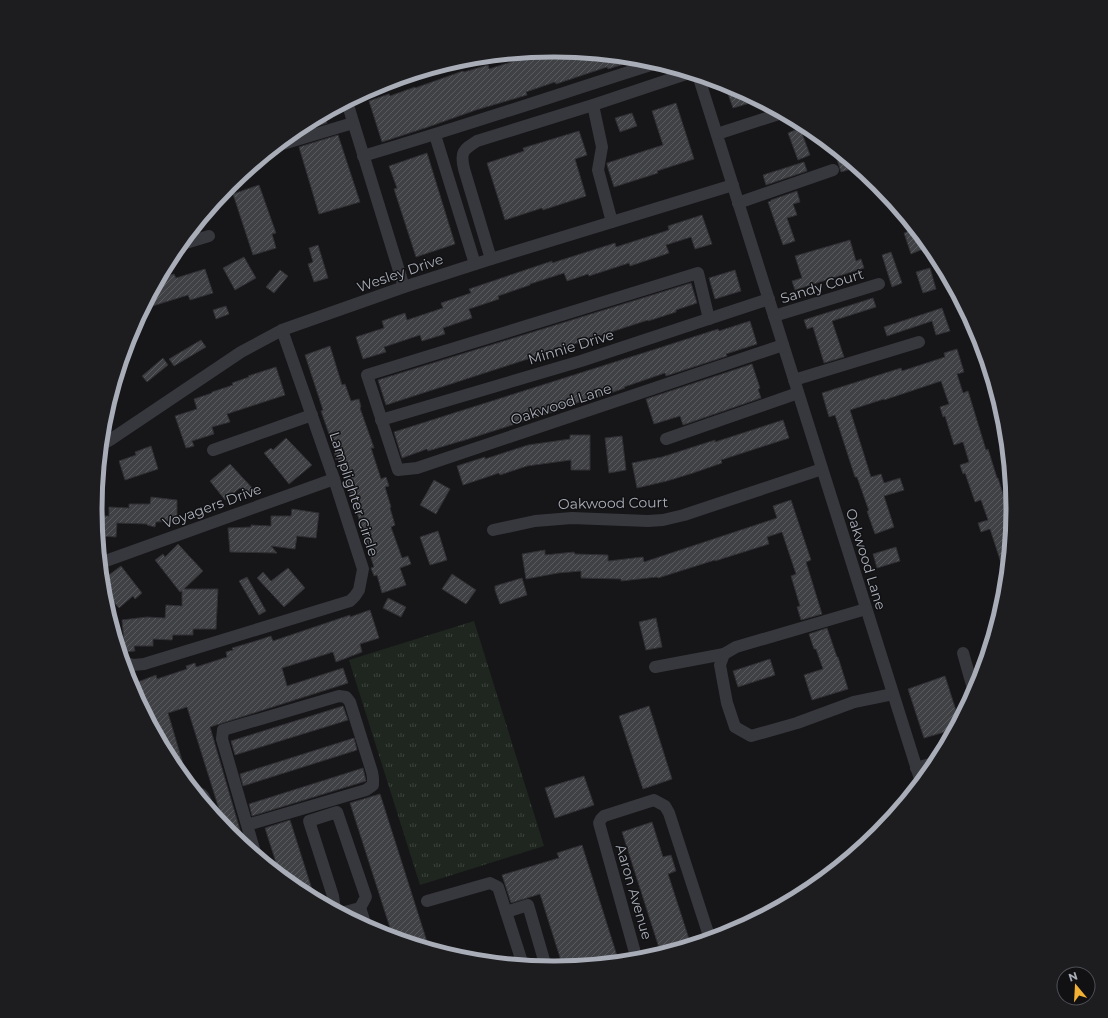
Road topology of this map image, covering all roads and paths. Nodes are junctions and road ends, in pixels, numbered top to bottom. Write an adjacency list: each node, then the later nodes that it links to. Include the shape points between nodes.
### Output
1 (646, 67): 9 (street)
2 (680, 75): 4 (street)
3 (700, 81): 8 (street, Oakwood Lane)
4 (593, 105): 15 (street, via 602,147 598,170); 18 (street, via 477,141 466,148 462,157 464,168)
5 (348, 107): 7 (street)
6 (775, 115): 8 (street)
7 (353, 123): 10 (street); 11 (street)
8 (717, 134): 13 (street, Oakwood Lane)
9 (435, 135): 11 (street); 19 (street)
10 (291, 142)
11 (363, 156): 21 (street)
12 (833, 170): 14 (street)
13 (733, 185): 14 (street, Oakwood Lane); 15 (street, Wesley Drive)
14 (738, 202): 22 (street, Oakwood Lane)
15 (612, 222): 18 (street, Wesley Drive)
16 (209, 236): 17 (street)
17 (189, 242)
18 (491, 259): 19 (street, Wesley Drive)
19 (475, 264): 21 (street, Wesley Drive)
20 (879, 284): 23 (street, Sandy Court)
21 (404, 287): 25 (street, Wesley Drive)
22 (769, 300): 23 (street, Oakwood Lane); 24 (street, Minnie Drive)
23 (774, 316): 27 (street, Oakwood Lane)
24 (710, 319): 31 (street, Minnie Drive, via 581,361); 31 (street, via 698,273 367,375)
25 (282, 330): 30 (street, Lamplighter Circle); 33 (street, Wesley Drive, via 241,352)
26 (919, 342): 28 (street)
27 (783, 346): 28 (street, Oakwood Lane); 31 (street, Oakwood Lane, via 417,468 398,470)
28 (794, 380): 29 (street, Oakwood Lane)
29 (798, 393): 32 (street); 35 (street, Oakwood Lane)
30 (312, 415): 34 (street); 36 (street, Lamplighter Circle)
31 (381, 420)
32 (666, 439)
33 (107, 441)
34 (213, 450)
35 (822, 469): 37 (street, Oakwood Court, via 663,520 572,518 535,521); 39 (street, Oakwood Lane)
36 (334, 479): 38 (street, Voyagers Drive); 42 (street, Lamplighter Circle, via 363,569 359,590 350,601 144,664)
37 (493, 530)
38 (105, 561)
39 (866, 609): 41 (street, via 736,647); 45 (street, Oakwood Lane)
40 (963, 653): 44 (street)
41 (724, 654): 43 (street); 45 (street, via 720,665 727,703 735,727 751,736 797,723 854,702)
42 (130, 664)
43 (655, 667)
44 (971, 683)
45 (893, 694): 47 (street, Oakwood Lane)
46 (926, 765): 47 (street)
47 (916, 768): 48 (street, Oakwood Lane)
48 (919, 776)
49 (247, 825): 49 (street, via 222,739 223,730 339,696 346,697 350,702 372,772 373,785 366,790); 50 (street)
50 (253, 846)
51 (428, 901): 55 (street, via 490,882 498,887)
52 (334, 903): 53 (street, via 309,820 337,812 366,897)
53 (360, 908): 54 (street); 56 (street)
54 (348, 911)
55 (506, 912): 59 (street); 60 (street, via 528,905)
56 (364, 919)
57 (708, 934): 58 (street, Aaron Avenue, via 669,813 665,806 654,800 604,816 599,823)
58 (635, 953)
59 (521, 960)
60 (544, 961)

